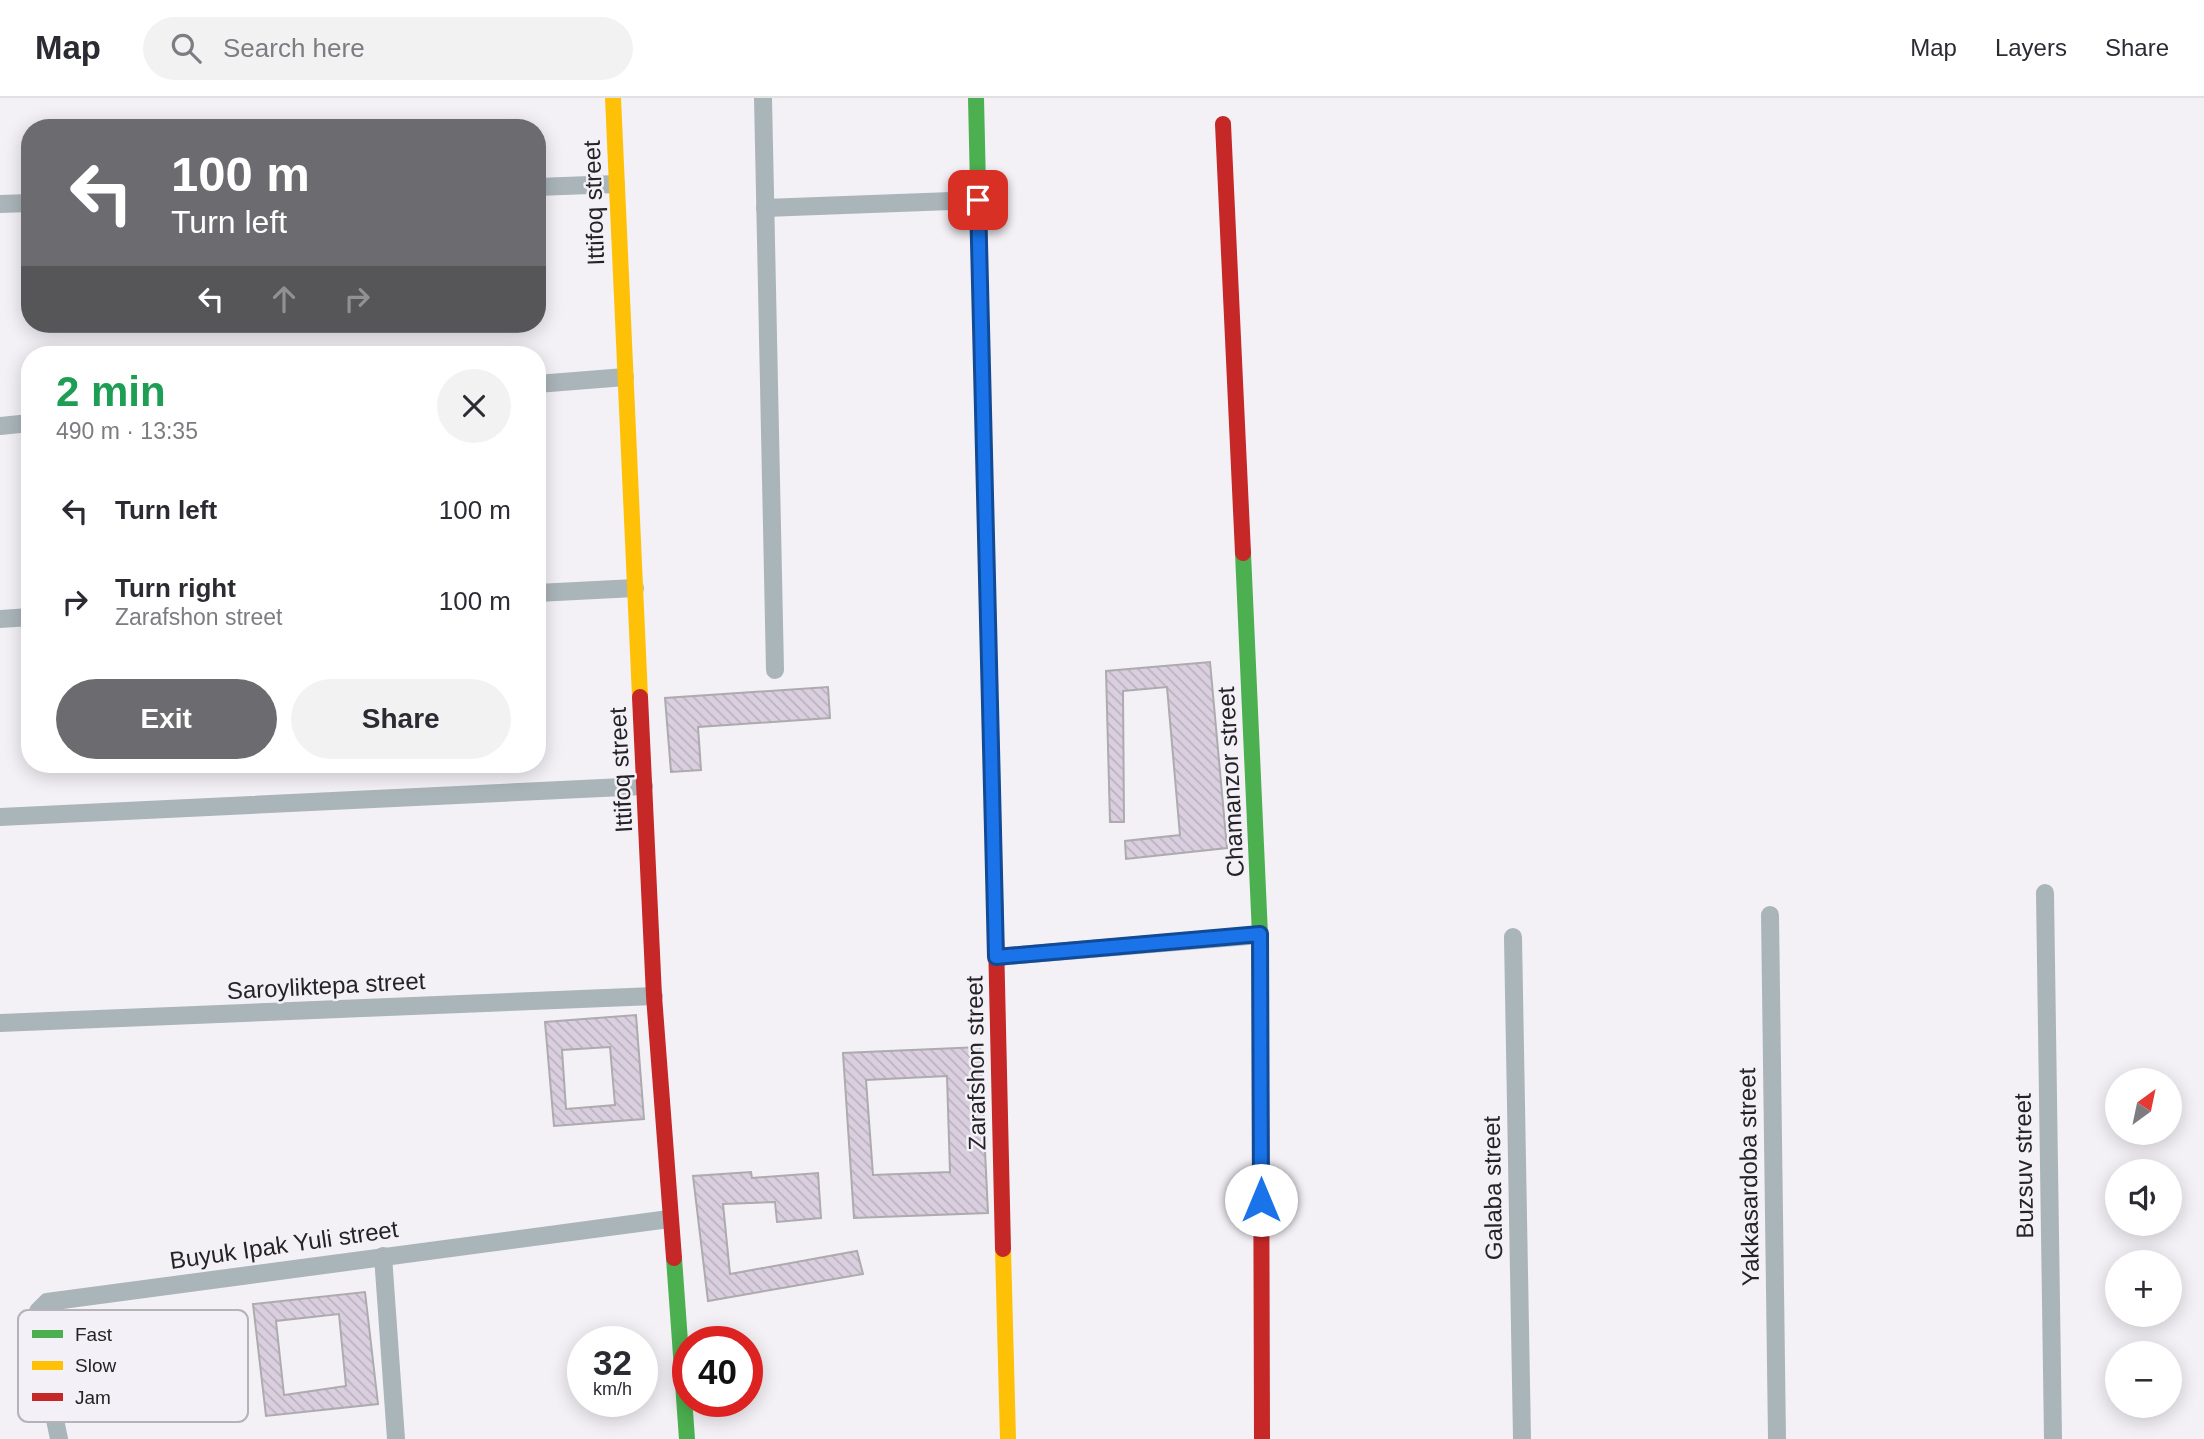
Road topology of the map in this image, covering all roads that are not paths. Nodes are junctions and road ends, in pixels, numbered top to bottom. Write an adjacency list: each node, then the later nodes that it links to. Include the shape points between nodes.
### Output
1 (612, 98): 5 (street, Ittifoq street)
2 (764, 98): 10 (street)
3 (976, 98): 7 (street, Zarafshon street)
4 (1223, 124): 24 (street, Chamanzor street)
5 (616, 184): 6 (street); 11 (street, Ittifoq street)
6 (546, 187)
7 (978, 200): 10 (street); 26 (street, Zarafshon street)
8 (21, 203): 9 (street)
9 (0, 204)
10 (765, 208): 19 (street)
11 (625, 377): 12 (street); 15 (street, Ittifoq street)
12 (546, 383)
13 (21, 424): 14 (street)
14 (0, 426)
15 (635, 588): 16 (street); 20 (street, Ittifoq street)
16 (546, 593)
17 (21, 618): 18 (street)
18 (0, 619)
19 (775, 670)
20 (644, 786): 21 (street); 27 (street, Ittifoq street)
21 (0, 817)
22 (2045, 893): 38 (street, Buzsuv street)
23 (1770, 915): 37 (street, Yakkasardoba street)
24 (1260, 934): 26 (street); 35 (street, Chamanzor street)
25 (1513, 937): 36 (street, Galaba street)
26 (996, 957): 34 (street, Zarafshon street)
27 (654, 996): 28 (street, Saroyliktepa street); 29 (street, Ittifoq street)
28 (0, 1023)
29 (669, 1219): 30 (street, Buyuk Ipak Yuli street); 33 (street, Ittifoq street)
30 (383, 1256): 31 (street, Buyuk Ipak Yuli street, via 47,1302); 32 (street)
31 (39, 1310)
32 (396, 1439)
33 (687, 1439)
34 (1008, 1439)
35 (1262, 1439)
36 (1522, 1439)
37 (1777, 1439)
38 (2053, 1439)

